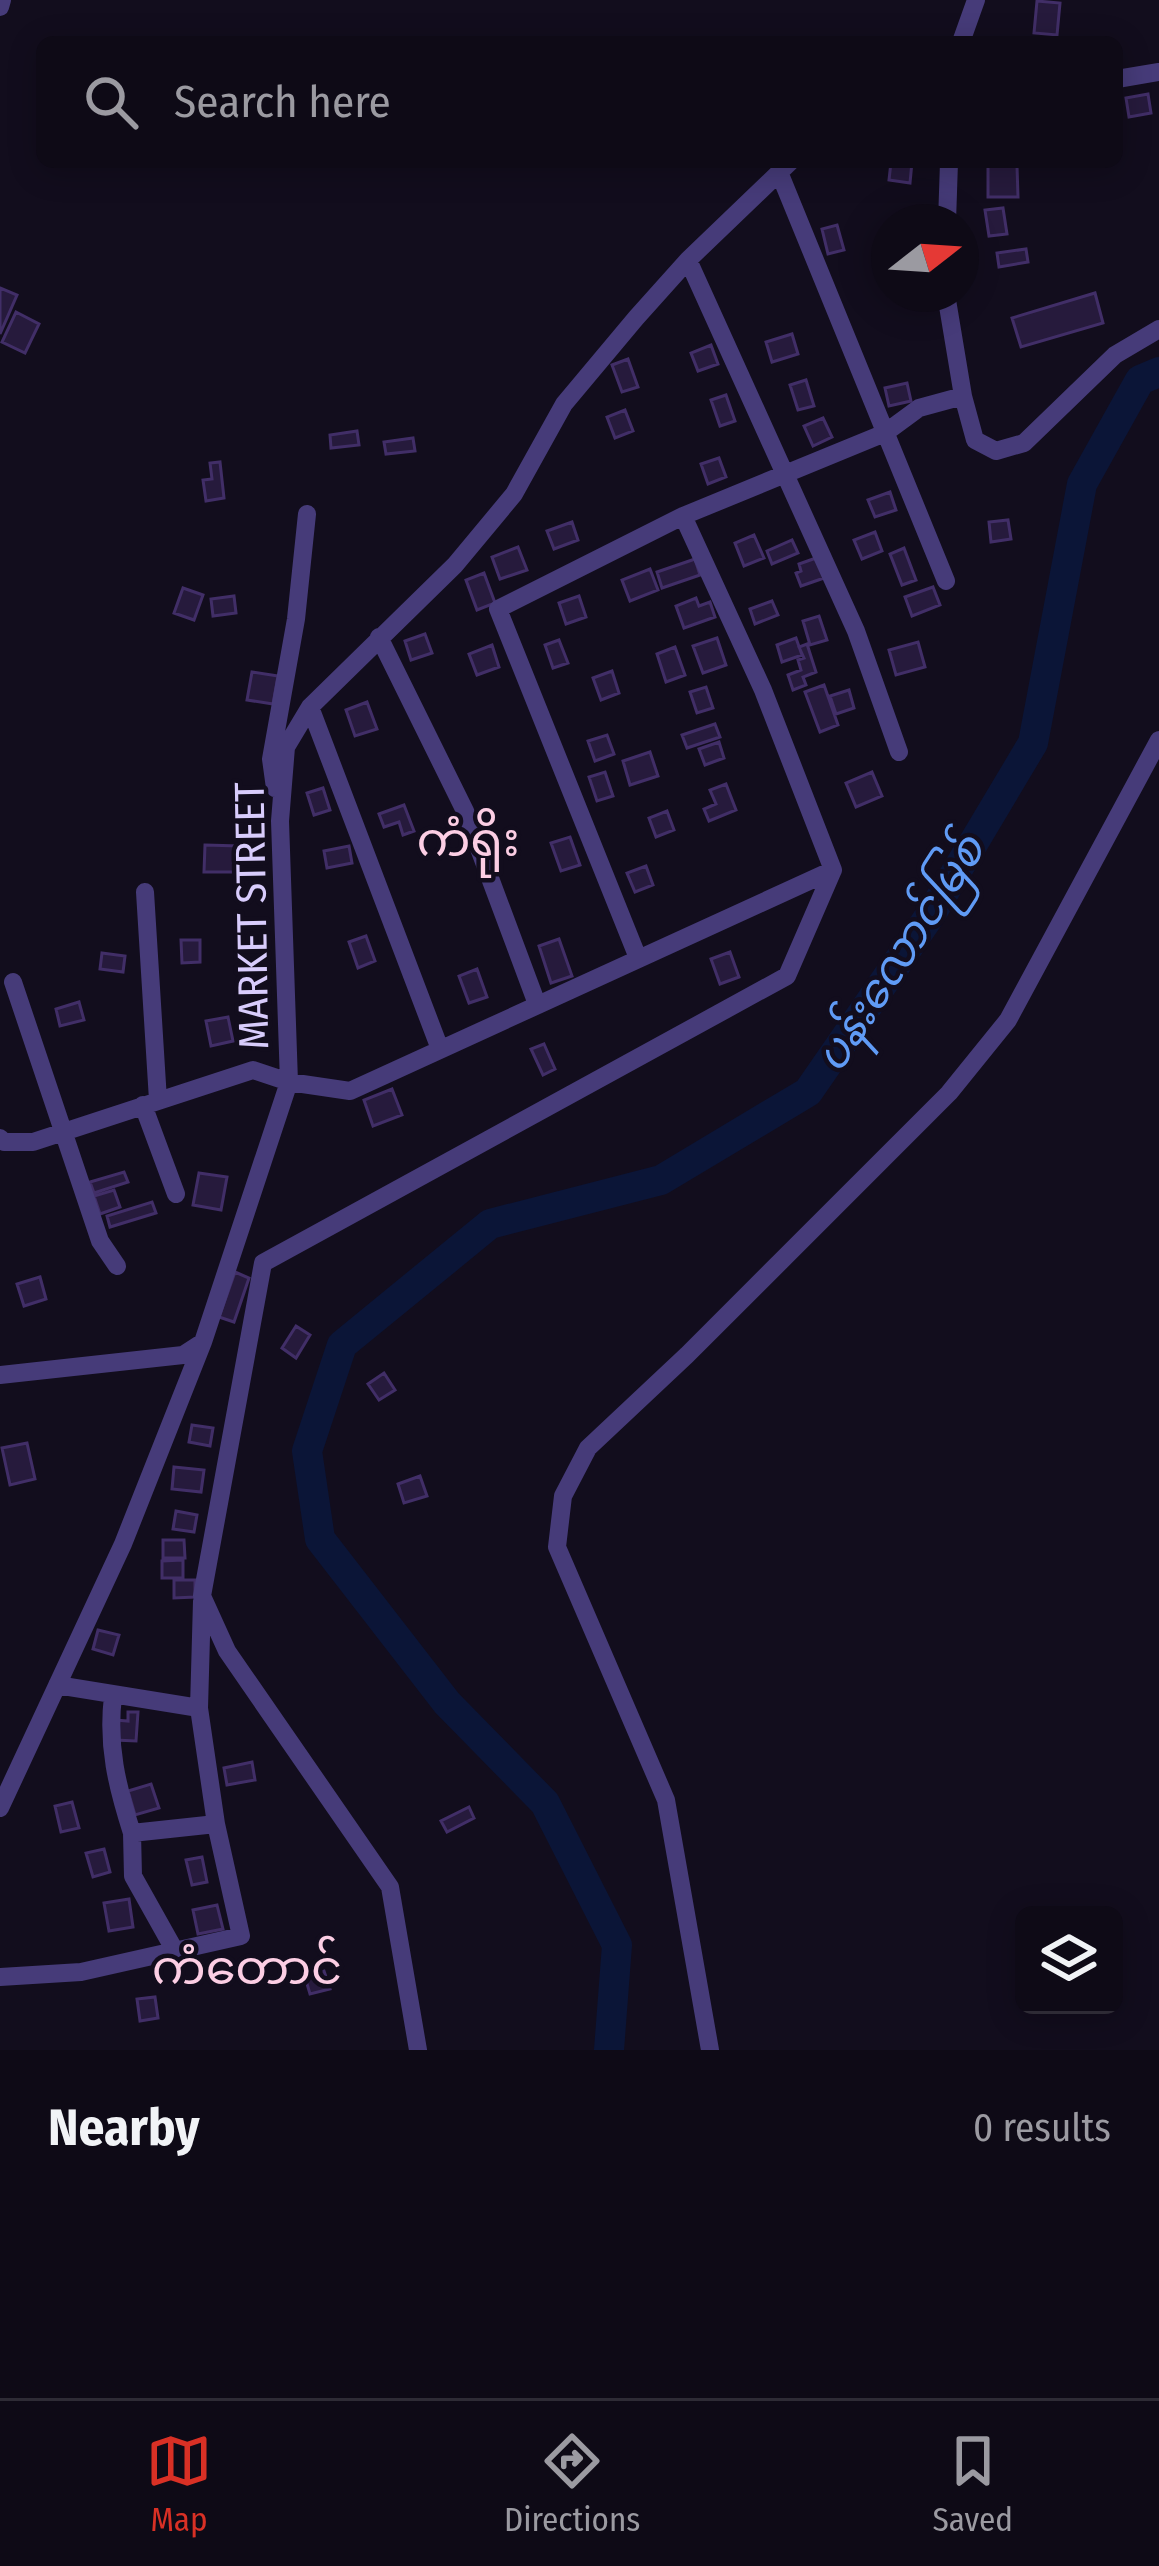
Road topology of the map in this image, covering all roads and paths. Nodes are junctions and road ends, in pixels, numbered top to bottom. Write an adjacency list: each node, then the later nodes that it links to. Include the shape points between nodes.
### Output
1 (976, 0): 2 (street)
2 (963, 36)
3 (1159, 73): 4 (street)
4 (1123, 78)
5 (784, 168): 9 (street, MARKET STREET)
6 (785, 168): 13 (street)
7 (949, 168): 8 (street)
8 (948, 204)
9 (688, 260): 14 (street); 18 (street, MARKET STREET, via 564,404 514,494)
10 (949, 312): 12 (street)
11 (1159, 329): 12 (street, via 1115,355 1024,443 996,452 974,440)
12 (963, 396): 13 (street, via 919,408)
13 (884, 433): 14 (street); 17 (street)
14 (785, 471): 16 (street); 21 (street)
15 (307, 514): 22 (street, via 271,759)
16 (683, 516): 23 (street); 25 (street, via 499,609)
17 (946, 581)
18 (379, 637): 19 (street, MARKET STREET); 27 (street, via 465,811)
19 (310, 707): 22 (street, MARKET STREET, via 286,747); 28 (street)
20 (1157, 746): 47 (street, via 1008,1020 949,1093 588,1448 563,1496 557,1547 666,1800)
21 (899, 752)
22 (280, 821): 29 (street, MARKET STREET)
23 (833, 870): 25 (street); 37 (street, via 788,976 262,1263)
24 (145, 892): 30 (street)
25 (638, 958): 27 (street)
26 (14, 982): 31 (street)
27 (537, 1004): 28 (street)
28 (440, 1049): 29 (street, via 350,1091)
29 (289, 1082): 30 (street, via 253,1070); 35 (street, MARKET STREET)
30 (150, 1102): 31 (street); 33 (street)
31 (62, 1130): 32 (street, via 33,1142); 34 (street, via 100,1241)
32 (0, 1138)
33 (176, 1194)
34 (117, 1266)
35 (203, 1342): 36 (street, via 183,1355); 38 (street, MARKET STREET)
36 (0, 1375)
37 (202, 1596): 40 (street); 46 (street, via 227,1651 390,1887)
38 (57, 1684): 39 (street); 41 (street, MARKET STREET)
39 (113, 1696): 40 (street); 43 (street, via 113,1772)
40 (199, 1708): 42 (street)
41 (0, 1808)
42 (216, 1824): 43 (street); 44 (street, via 241,1936)
43 (132, 1833): 44 (street, via 133,1876)
44 (176, 1951): 45 (street, via 81,1972)
45 (0, 1977)
46 (418, 2050)
47 (710, 2050)

